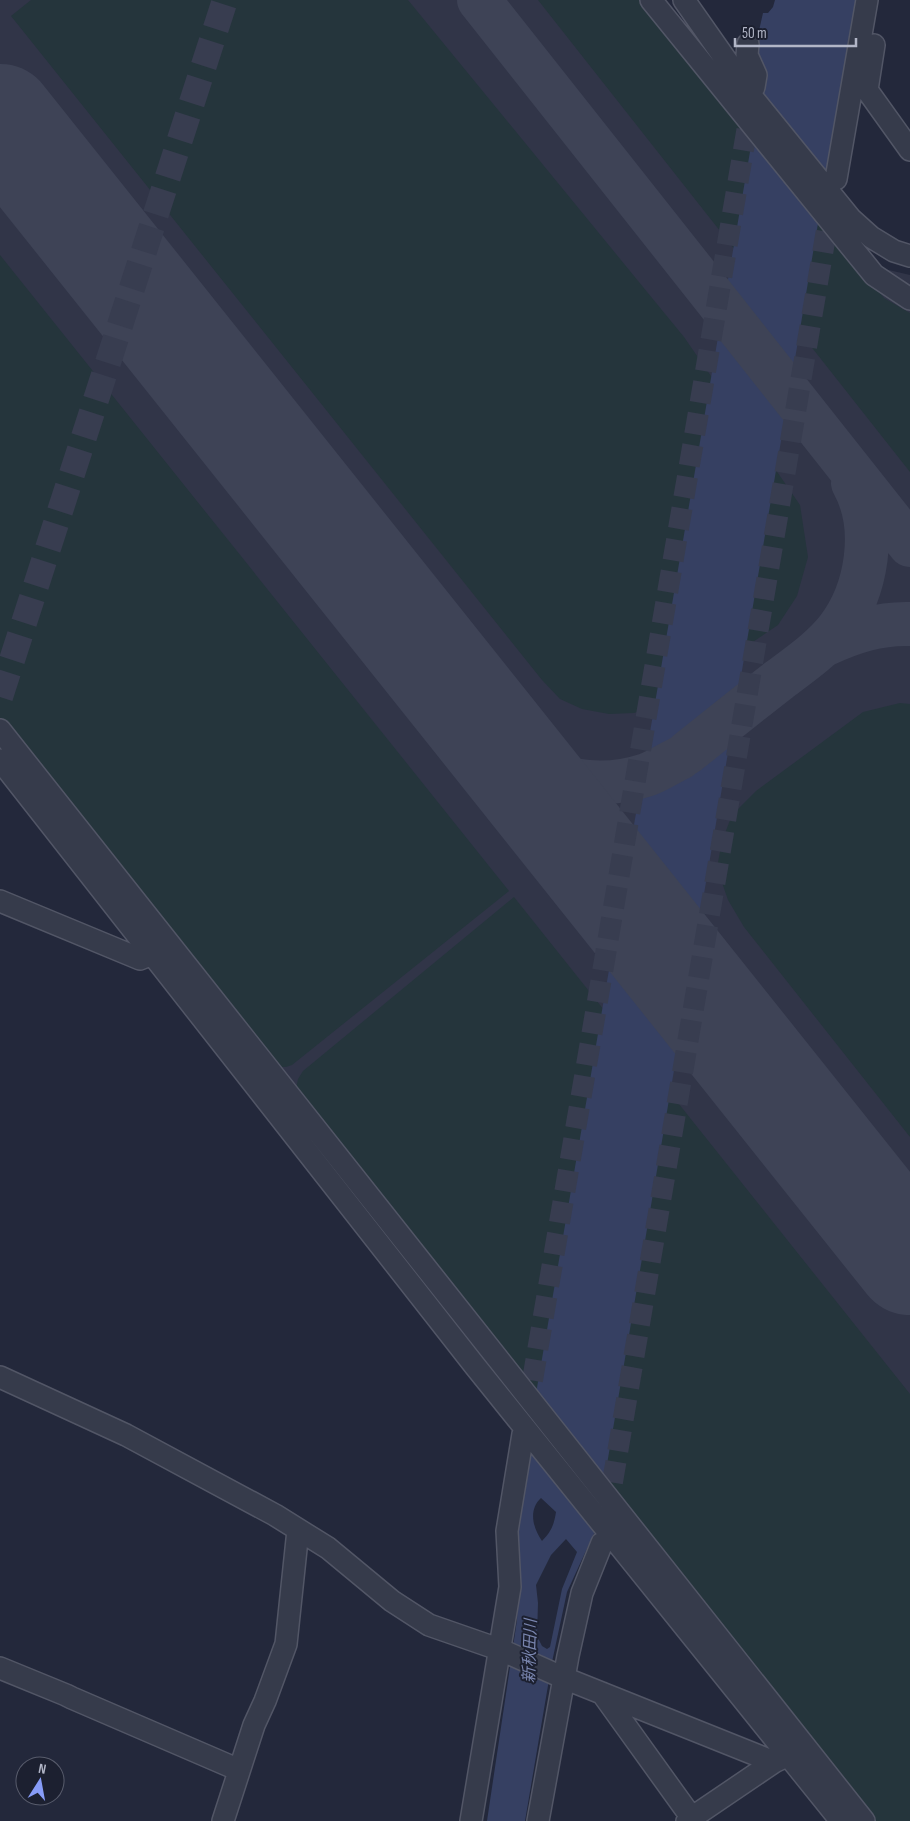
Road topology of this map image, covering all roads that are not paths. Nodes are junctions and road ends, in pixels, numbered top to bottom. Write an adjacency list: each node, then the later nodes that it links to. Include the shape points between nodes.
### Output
1 (651, 0): 10 (street, via 874,275)
2 (684, 0): 9 (street, via 752,97 851,219 871,237 894,251)
3 (867, 0): 8 (street)
4 (882, 0): 7 (street, via 867,90)
5 (748, 44): 6 (street, via 747,56 756,75)
6 (754, 86)
7 (910, 150)
8 (836, 179)
9 (910, 256)
10 (910, 299)
11 (0, 730): 30 (street)
12 (0, 760): 14 (street)
13 (0, 900): 14 (street, via 140,959)
14 (152, 954): 23 (street)
15 (0, 1377): 17 (street, via 126,1435 224,1486)
16 (523, 1434): 19 (street, via 507,1531 510,1587)
17 (298, 1530): 19 (street, via 328,1548 392,1601 429,1625); 24 (street, via 286,1644)
18 (602, 1543): 21 (street, via 582,1593)
19 (504, 1652): 21 (street); 27 (street)
20 (0, 1668): 24 (street)
21 (560, 1676): 22 (street); 28 (street)
22 (601, 1693): 23 (street); 25 (street)
23 (781, 1759): 25 (street); 29 (street)
24 (239, 1770): 26 (street)
25 (691, 1820)
26 (224, 1821)
27 (471, 1821)
28 (538, 1821)
29 (841, 1821)
30 (864, 1821)

